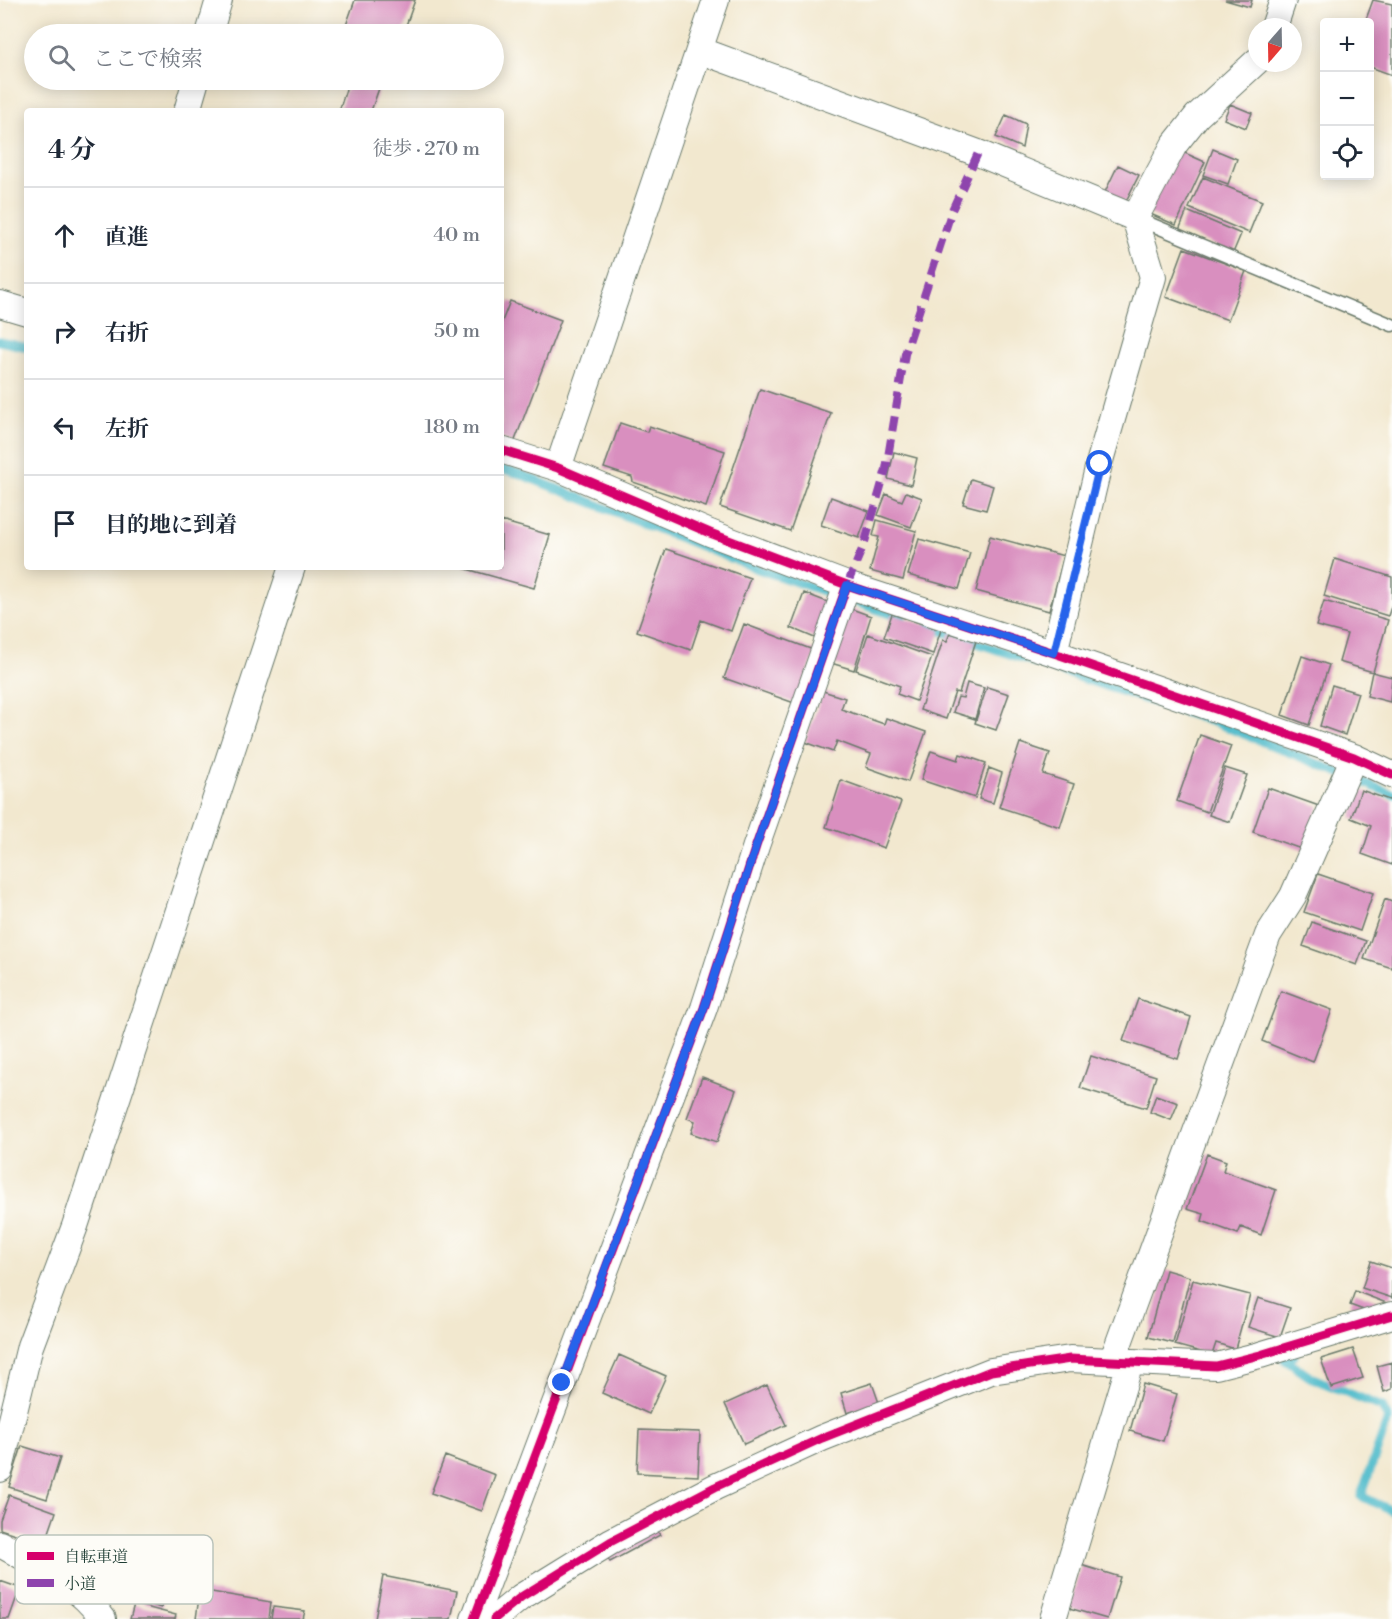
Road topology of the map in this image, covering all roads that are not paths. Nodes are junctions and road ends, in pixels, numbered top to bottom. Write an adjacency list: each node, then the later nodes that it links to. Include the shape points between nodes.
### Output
1 (219, 0): 5 (street)
2 (716, 0): 6 (street)
3 (1283, 0): 4 (street)
4 (1277, 18)
5 (212, 24)
6 (699, 50): 10 (street, via 978,153); 15 (street)
7 (1248, 69): 10 (street, via 1197,117 1174,145)
8 (193, 90): 9 (street)
9 (188, 108)
10 (1136, 218): 13 (lane); 18 (street, via 1153,277 1100,464)
11 (0, 304): 12 (street)
12 (24, 311)
13 (1392, 325)
14 (504, 451): 15 (street)
15 (558, 468): 17 (street, via 710,533)
16 (291, 570): 23 (street, via 75,1226 30,1346)
17 (847, 585): 18 (street); 28 (street, via 704,1008)
18 (1054, 653): 19 (street)
19 (1354, 757): 20 (street); 22 (street, via 1293,896 1268,934)
20 (1392, 775)
21 (1392, 1315): 22 (street, via 1216,1366)
22 (1121, 1361): 29 (street, via 1070,1359 991,1371 822,1438 715,1487 610,1542 521,1597); 30 (street)
23 (0, 1469)
24 (0, 1544): 25 (street)
25 (15, 1553)
26 (90, 1604): 27 (street)
27 (103, 1619)
28 (474, 1619)
29 (494, 1619)
30 (1053, 1619)

